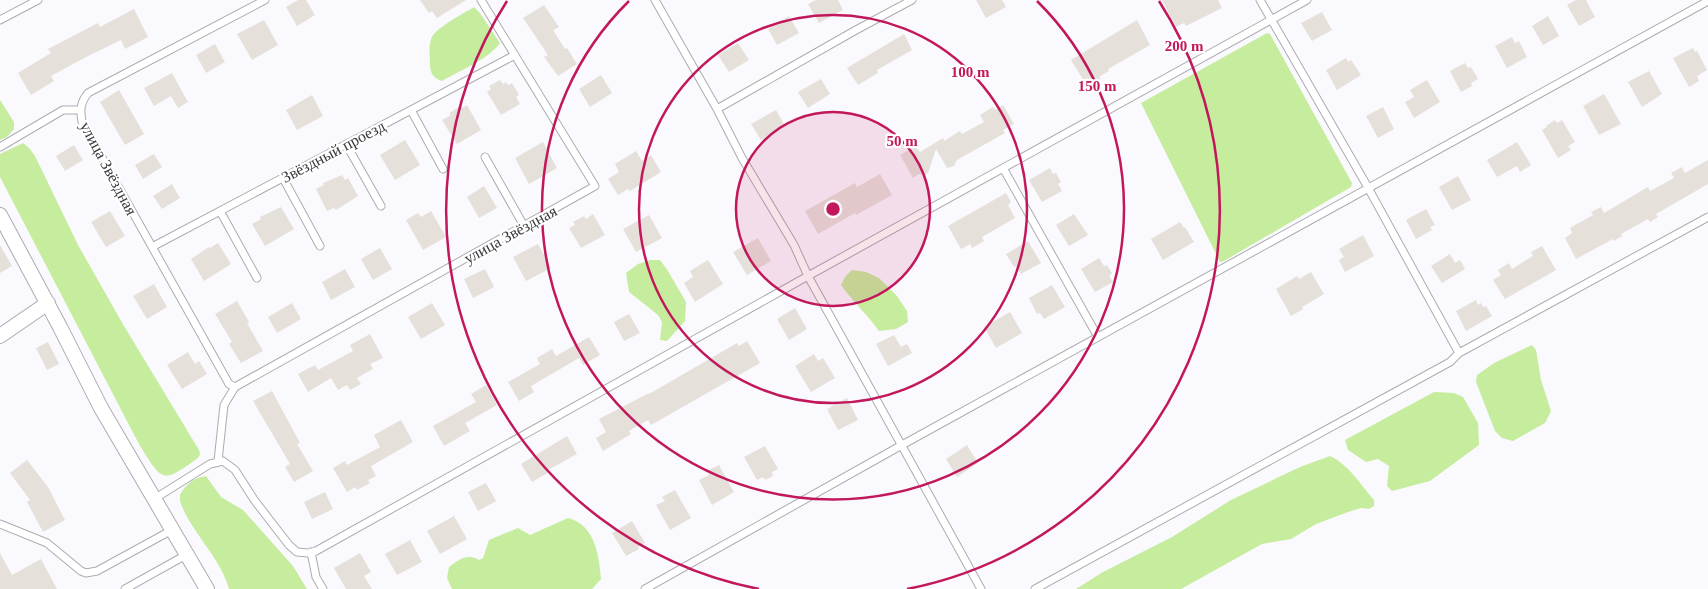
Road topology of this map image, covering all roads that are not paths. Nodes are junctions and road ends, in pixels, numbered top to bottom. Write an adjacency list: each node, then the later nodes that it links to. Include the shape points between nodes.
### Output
1 (38, 0): 9 (lane)
2 (265, 0): 13 (lane, улица Звёздная, via 88,93)
3 (481, 0): 11 (lane, улица Звёздная)
4 (655, 0): 12 (lane)
5 (912, 0): 12 (lane)
6 (1260, 0): 10 (lane)
7 (1307, 0): 10 (lane)
8 (1708, 2): 21 (lane)
9 (0, 20)
10 (1272, 20): 18 (lane); 21 (lane)
11 (515, 55): 14 (lane, Звёздный проезд); 26 (lane, улица Звёздная, via 595,186)
12 (718, 109): 29 (lane)
13 (80, 110): 16 (lane, via 63,110); 28 (lane, улица Звёздная, via 82,122)
14 (411, 110): 15 (lane, Звёздный проезд); 19 (lane)
15 (346, 144): 20 (lane, Звёздный проезд); 22 (lane)
16 (0, 147)
17 (485, 158): 26 (lane)
18 (1003, 168): 29 (lane); 33 (lane)
19 (443, 169)
20 (283, 178): 23 (lane, Звёздный проезд); 27 (lane)
21 (1368, 189): 33 (lane); 34 (lane)
22 (381, 206)
23 (220, 211): 28 (lane, Звёздный проезд); 30 (lane)
24 (0, 215): 31 (street)
25 (1708, 217): 34 (lane)
26 (524, 226): 35 (lane, улица Звёздная)
27 (320, 246)
28 (152, 247): 35 (lane, улица Звёздная, via 229,384)
29 (808, 276): 36 (lane); 41 (lane)
30 (258, 278)
31 (48, 303): 32 (street); 38 (street, via 101,408)
32 (0, 336)
33 (1098, 337): 36 (lane)
34 (1459, 353): 48 (lane, via 1450,362)
35 (235, 387): 37 (lane, via 224,405)
36 (902, 445): 46 (lane); 47 (lane)
37 (218, 460): 38 (lane); 41 (lane, via 235,470 297,552)
38 (154, 499): 40 (street)
39 (0, 524): 40 (lane, via 46,543 86,573 97,571)
40 (172, 530): 42 (street)
41 (311, 552): 45 (lane, via 316,578)
42 (186, 555): 43 (lane); 44 (street)
43 (124, 589)
44 (207, 589)
45 (323, 589)
46 (645, 589)
47 (980, 589)
48 (1035, 589)

